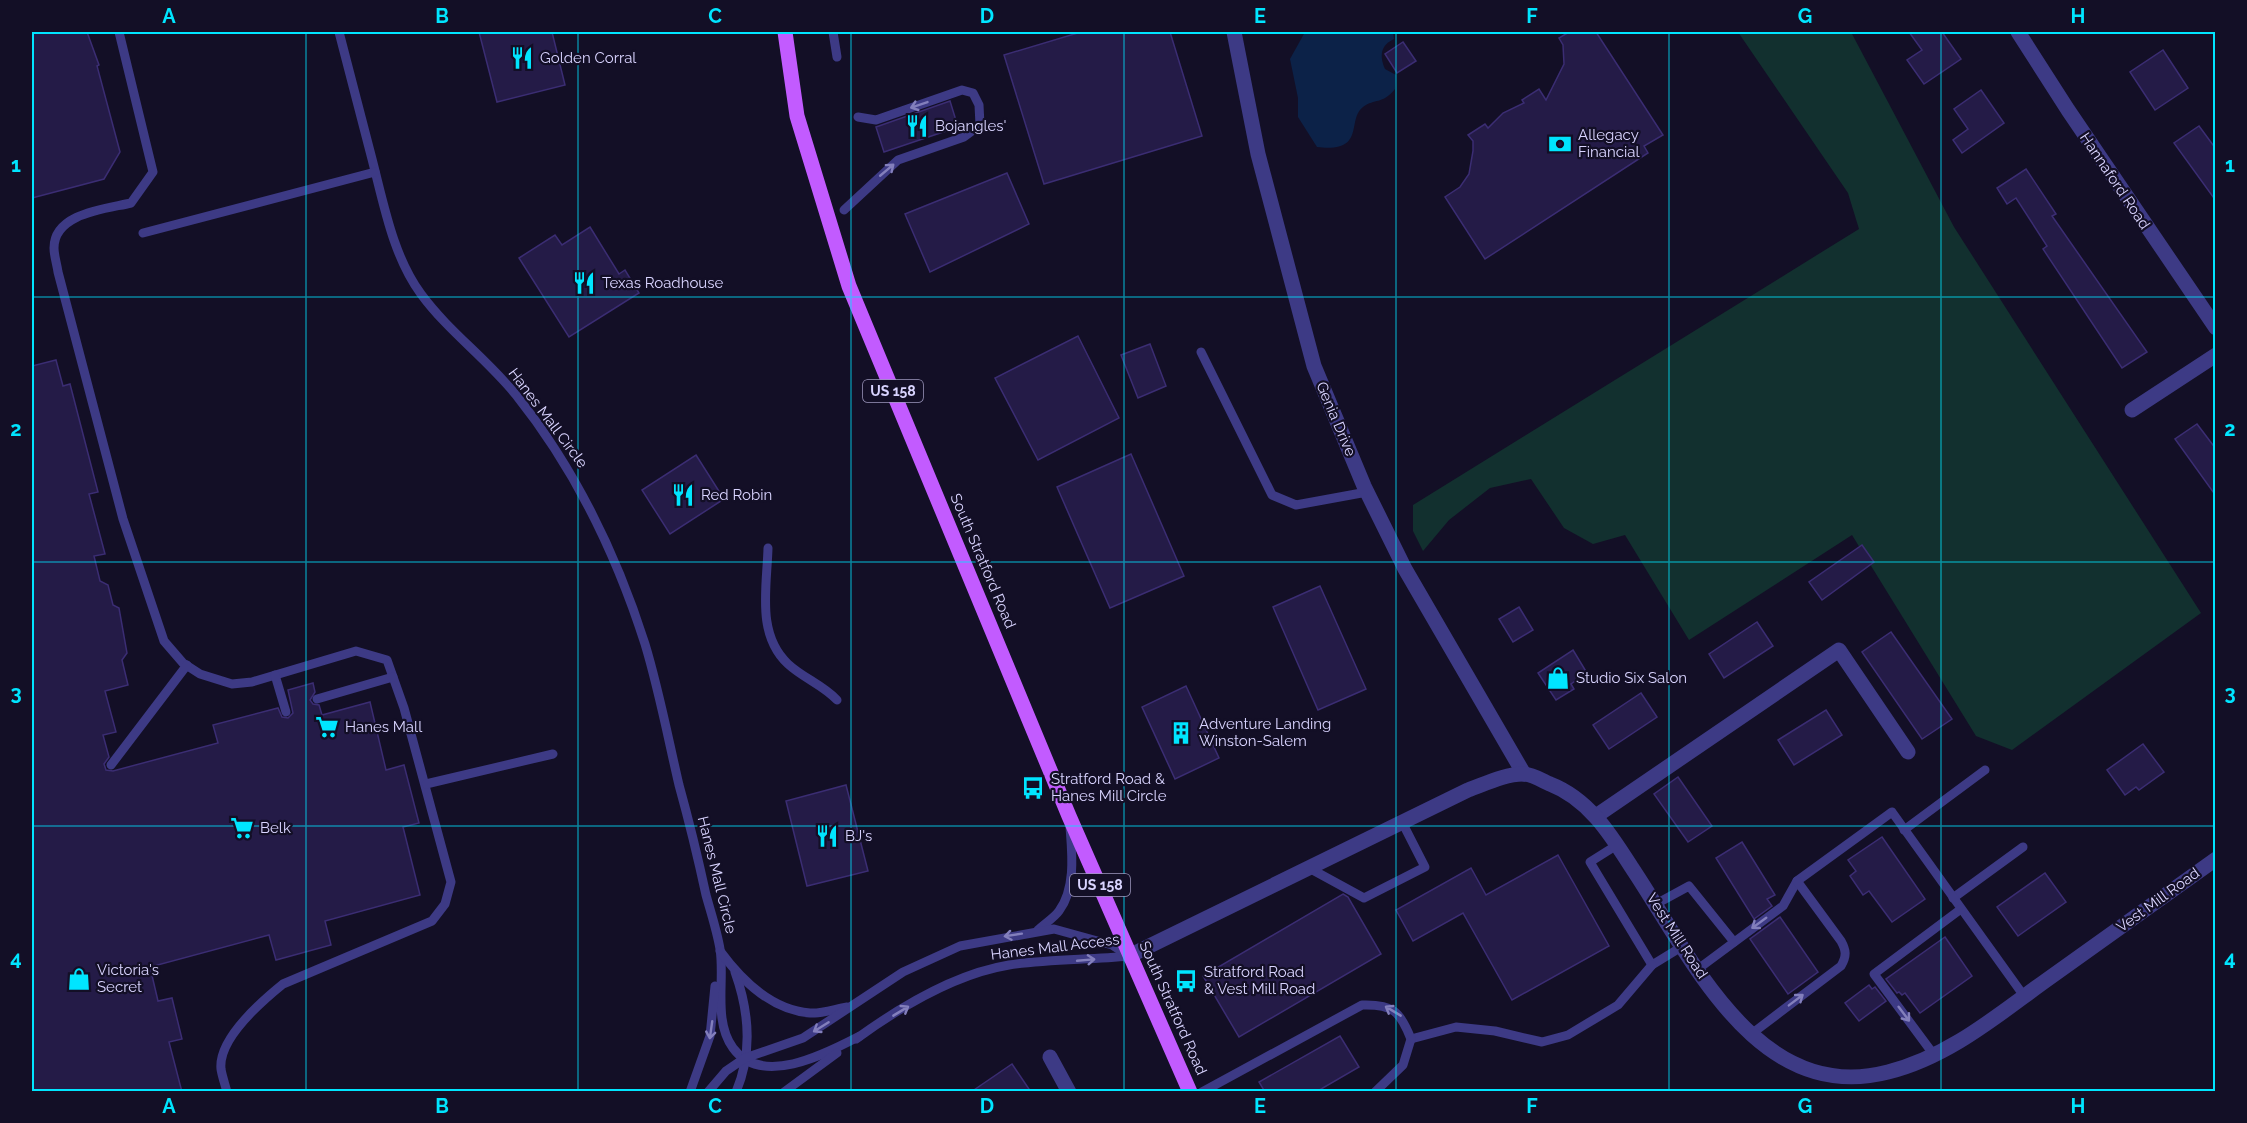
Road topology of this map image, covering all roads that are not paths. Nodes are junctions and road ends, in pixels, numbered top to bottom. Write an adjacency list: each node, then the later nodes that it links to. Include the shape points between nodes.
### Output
1 (119, 32): 18 (lane, via 153,172 131,202 75,217 59,232 54,246 133,549 164,641)
2 (339, 32): 9 (lane, Hanes Mall Circle)
3 (785, 32): 30 (main road, South Stratford Road / US 158, via 797,116 849,286)
4 (833, 32): 7 (lane)
5 (1234, 32): 16 (street, Genia Drive, via 1258,154 1314,366)
6 (2018, 32): 12 (street, Hannaford Road)
7 (837, 57)
8 (858, 117): 10 (lane, one-way to 8, via 898,160 964,137 980,125 979,105 973,93 962,90 876,120)
9 (375, 172): 11 (lane); 45 (lane, Hanes Mall Circle, via 397,248 420,293 515,394 550,440 609,545 645,646)
10 (844, 210)
11 (143, 233)
12 (2216, 327)
13 (1201, 352): 16 (lane, via 1272,495 1296,505)
14 (2216, 355): 15 (street)
15 (2133, 410)
16 (1366, 492): 28 (street, Genia Drive, via 1405,569)
17 (768, 548): 22 (lane, via 765,622 775,646 787,663)
18 (187, 665): 19 (lane, via 200,674 232,684); 26 (lane)
19 (276, 675): 20 (lane, via 356,651 387,660); 23 (lane)
20 (393, 677): 21 (lane); 29 (lane)
21 (317, 699)
22 (837, 700)
23 (286, 712)
24 (1908, 752): 31 (street, via 1839,651)
25 (553, 754): 29 (lane)
26 (111, 765)
27 (1985, 770): 33 (lane)
28 (1524, 774): 31 (street, Vest Mill Road, via 1568,792); 32 (street, via 1468,790)
29 (426, 784): 58 (lane, via 451,882 445,904 432,921 417,929 283,984 263,1001 237,1030 223,1055 221,1067)
30 (1069, 816): 42 (lane, via 1073,860 1068,891 1059,911); 46 (main road, South Stratford Road / US 158)
31 (1596, 816): 34 (street, Vest Mill Road)
32 (1402, 822): 37 (street); 37 (lane, via 1425,867 1364,898)
33 (1904, 830): 38 (lane, via 1892,812); 39 (lane)
34 (1617, 845): 40 (street, Vest Mill Road); 47 (lane, via 1590,862)
35 (2023, 847): 39 (lane)
36 (2216, 858): 50 (street, Vest Mill Road)
37 (1309, 868): 46 (street)
38 (1797, 881): 43 (lane, one-way to 43, via 1783,906); 52 (lane, one-way to 38, via 1842,966 1845,959 1846,949)
39 (1953, 898): 41 (lane)
40 (1656, 904): 43 (lane, via 1689,886); 44 (street, Vest Mill Road)
41 (1961, 909): 50 (lane); 55 (lane, one-way to 55, via 1875,974)
42 (1036, 932): 46 (lane, Hanes Mall Access, via 1054,929 1112,945); 51 (lane, Hanes Mall Access, one-way to 51, via 986,939 935,955)
43 (1734, 942): 48 (lane)
44 (1683, 946): 47 (lane); 48 (street, Vest Mill Road)
45 (720, 951): 49 (lane, Hanes Mall Circle); 57 (lane, Hanes Mall Circle, via 723,1018 734,1050); 59 (lane, Hanes Mall Circle, one-way to 59, via 710,1036)
46 (1129, 956): 53 (lane, Hanes Mall Access, one-way to 46, via 952,982 980,972 1009,965); 64 (main road, South Stratford Road / US 158)
47 (1652, 965): 54 (lane, via 1618,1005 1568,1035 1542,1042 1456,1027)
48 (1698, 969): 52 (street, Vest Mill Road)
49 (735, 971): 51 (lane, Hanes Mall Circle, via 785,1009 812,1013); 57 (lane, Hanes Mall Circle, via 750,1045)
50 (2024, 996): 55 (street, Vest Mill Road)
51 (849, 1007): 57 (lane, Hanes Mall Access, one-way to 57, via 803,1038)
52 (1749, 1035): 55 (street, Vest Mill Road, via 1798,1066 1845,1076 1886,1073)
53 (860, 1036): 57 (lane, via 827,1053 789,1064 758,1066); 62 (lane, Hanes Mall Access)
54 (1411, 1039): 65 (lane, one-way to 65, via 1401,1016 1381,1004 1362,1005); 66 (lane, via 1403,1065)
55 (1934, 1055)
56 (1050, 1057): 63 (street)
57 (745, 1058): 60 (lane, via 726,1071); 61 (lane, Hanes Mall Circle)
58 (227, 1092)
59 (690, 1092)
60 (708, 1092)
61 (736, 1092)
62 (784, 1092)
63 (1069, 1092)
64 (1190, 1092)
65 (1202, 1092)
66 (1375, 1092)

